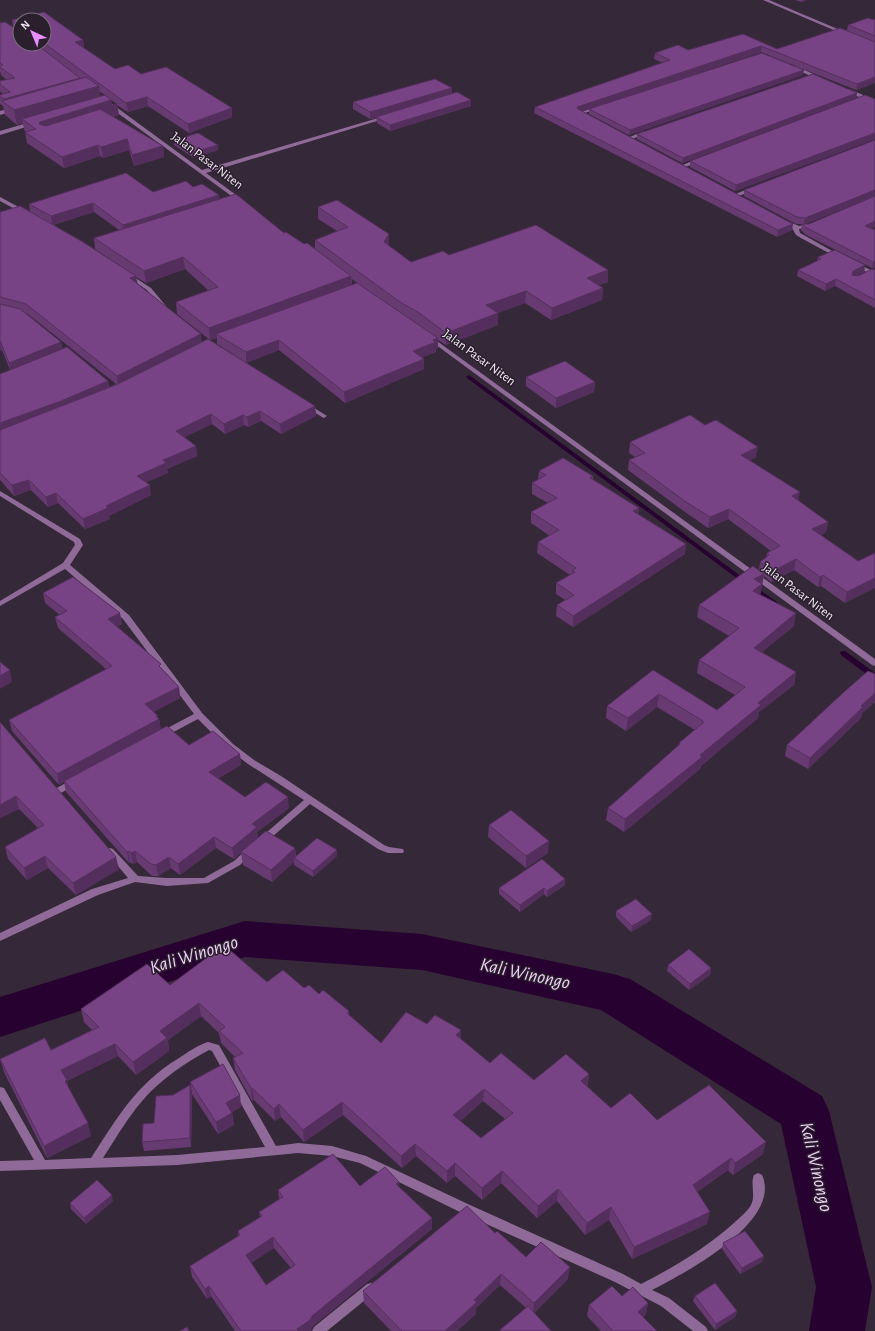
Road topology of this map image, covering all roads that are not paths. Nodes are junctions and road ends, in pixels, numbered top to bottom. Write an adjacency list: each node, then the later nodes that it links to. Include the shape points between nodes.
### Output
1 (764, 0): 2 (street)
2 (852, 36)
3 (786, 63): 4 (street)
4 (813, 75): 5 (street); 6 (street)
5 (806, 78)
6 (828, 82)
7 (842, 88): 8 (street)
8 (864, 98): 9 (street); 11 (street)
9 (857, 101)
10 (107, 102): 14 (street, Jalan Pasar Niten)
11 (875, 102)
12 (605, 105): 19 (street, via 581,113)
13 (22, 106): 15 (street)
14 (120, 111): 16 (street); 29 (street, Jalan Pasar Niten)
15 (0, 112)
16 (112, 114)
17 (392, 115): 29 (street)
18 (38, 122): 21 (street)
19 (595, 122)
20 (650, 131): 23 (street)
21 (0, 133)
22 (621, 135): 23 (street)
23 (628, 138): 24 (street)
24 (634, 142)
25 (703, 158): 27 (street)
26 (674, 163): 27 (street)
27 (681, 167): 28 (street)
28 (688, 170)
29 (202, 172): 35 (street, Jalan Pasar Niten)
30 (758, 187): 32 (street)
31 (729, 192): 32 (street)
32 (736, 195): 34 (street)
33 (0, 199): 38 (street)
34 (742, 199)
35 (240, 201): 36 (street); 37 (street, Jalan Pasar Niten)
36 (233, 203)
37 (247, 206)
38 (29, 215)
39 (775, 216): 41 (street)
40 (819, 222): 41 (street, via 805,228)
41 (795, 227): 42 (street, via 798,234)
42 (844, 258)
43 (851, 262): 45 (street)
44 (119, 270): 47 (street, via 149,289 160,304)
45 (874, 272): 46 (street)
46 (860, 277)
47 (173, 314)
48 (422, 331): 54 (street, Jalan Pasar Niten)
49 (297, 399): 50 (street)
50 (324, 416)
51 (0, 493): 52 (street, via 77,541 79,545)
52 (66, 565): 53 (street); 55 (street, via 126,617)
53 (0, 604)
54 (875, 663)
55 (199, 715): 56 (street); 59 (street, via 230,746 251,762)
56 (152, 740)
57 (84, 776): 58 (street)
58 (58, 791)
59 (310, 799): 61 (street, via 381,847); 62 (street, via 237,862 205,881 167,882)
60 (104, 844): 62 (street)
61 (400, 851)
62 (135, 879): 63 (street, via 96,892)
63 (0, 936)
64 (0, 1091): 67 (street)
65 (273, 1150): 66 (street, via 177,1160); 66 (street, via 215,1048 208,1046 189,1056 134,1103); 70 (street, via 298,1148 332,1151 362,1159)
66 (94, 1163): 67 (street)
67 (42, 1164): 68 (street)
68 (0, 1166)
69 (758, 1178): 73 (street, via 760,1188 756,1206 745,1219 710,1251)
70 (466, 1209): 71 (street); 73 (street)
71 (454, 1219)
72 (382, 1279): 74 (street)
73 (642, 1290): 75 (street, via 665,1302)
74 (318, 1331)
75 (702, 1331)

